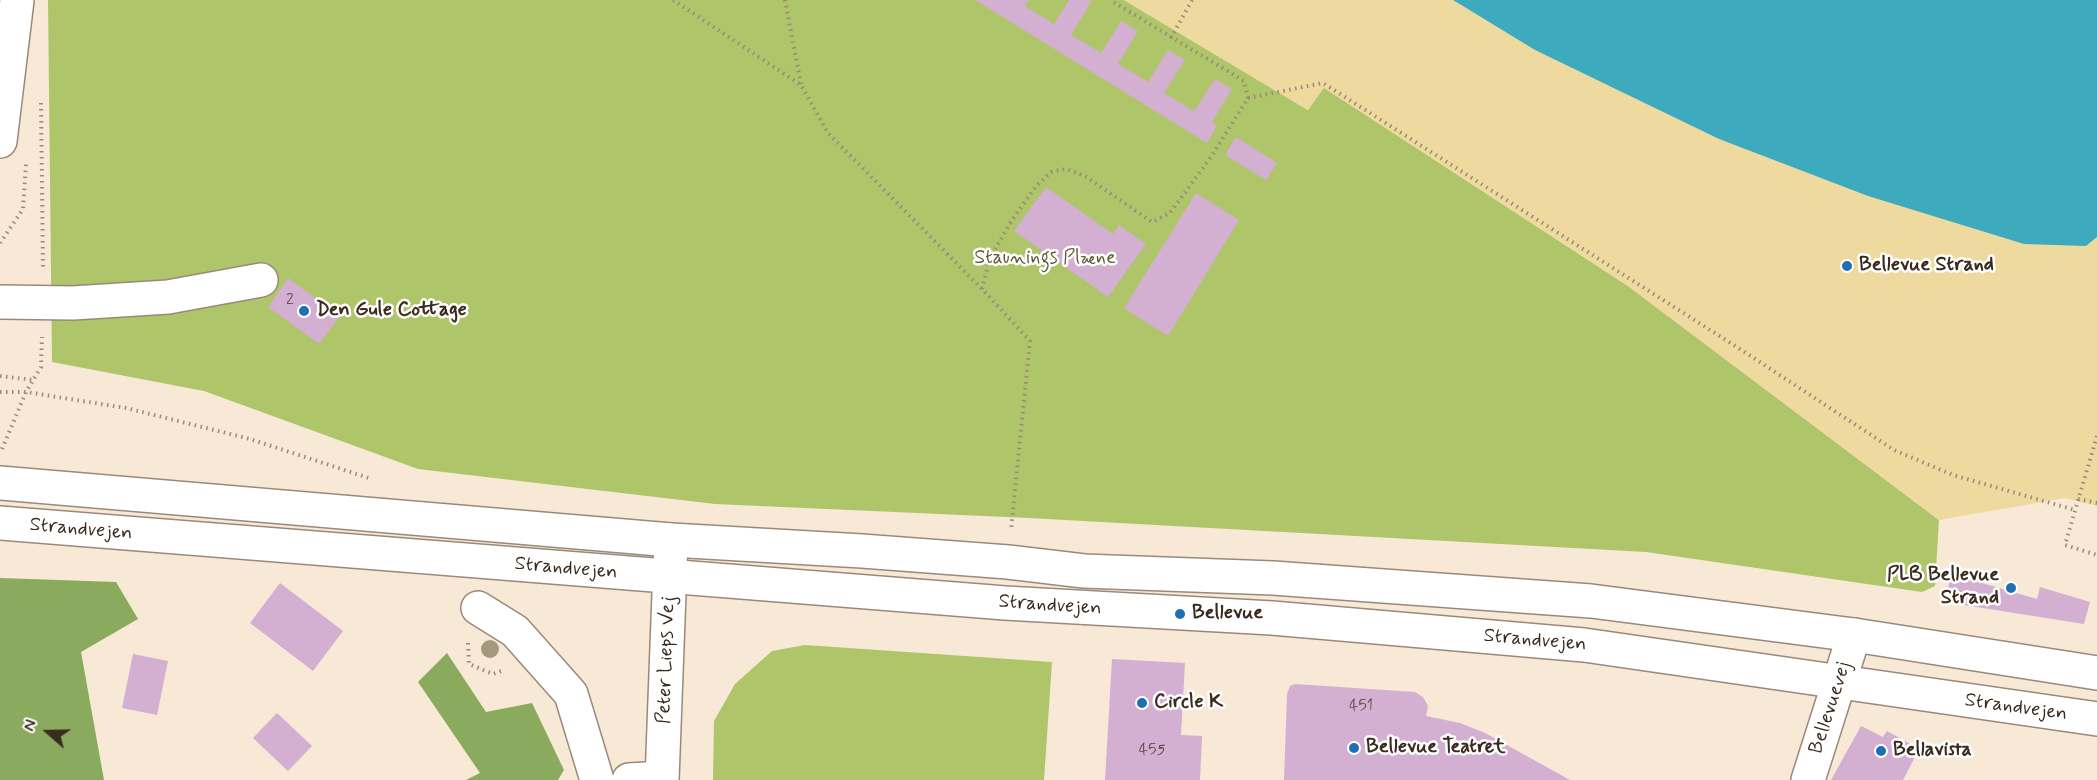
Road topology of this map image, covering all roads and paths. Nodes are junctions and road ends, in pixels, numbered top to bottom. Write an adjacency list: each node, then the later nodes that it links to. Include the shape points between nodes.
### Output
1 (17, 0): 10 (main road)
2 (673, 0): 7 (path)
3 (785, 0): 7 (path)
4 (1110, 0): 6 (path)
5 (1192, 0): 6 (path)
6 (1172, 38): 9 (path, via 1244,81)
7 (801, 85): 13 (path, via 828,133)
8 (41, 93): 15 (path)
9 (1248, 98): 13 (path, via 1170,213 1152,222 1085,176 1066,169 1051,172 1036,185 1012,220 990,258); 26 (path, via 1323,84 1894,450 1953,475)
10 (14, 147): 11 (path, via 23,209)
11 (0, 243)
12 (261, 280): 15 (main road, via 168,297)
13 (982, 289): 30 (path, via 1030,341)
14 (0, 302): 15 (main road)
15 (43, 303): 17 (path, via 41,367)
16 (0, 376): 17 (path)
17 (33, 380): 19 (path)
18 (0, 392): 19 (path)
19 (26, 392): 21 (path); 22 (path, via 126,408 250,439)
20 (2097, 436): 24 (path)
21 (1, 451)
22 (377, 481)
23 (0, 483): 28 (main road, Strandvejen)
24 (2078, 499): 25 (path); 26 (path)
25 (2097, 503)
26 (2075, 510): 29 (path, via 2065,545)
27 (0, 524): 31 (main road, Strandvejen)
28 (671, 540): 30 (main road, Strandvejen); 31 (main road, Peter Lieps Vej)
29 (2097, 555)
30 (1008, 562): 32 (main road, Strandvejen, via 1084,571)
31 (670, 577): 34 (main road, Strandvejen, via 1072,608); 39 (main road, Peter Lieps Vej)
32 (1273, 578): 34 (main road); 35 (main road, Strandvejen, via 1591,601)
33 (478, 608): 40 (main road, via 515,631 571,694)
34 (1272, 618): 37 (main road, Strandvejen, via 1584,645)
35 (1854, 635): 36 (main road, Strandvejen); 37 (main road, Bellevuevej)
36 (2097, 673)
37 (1840, 682): 38 (main road, Strandvejen); 42 (main road, Bellevuevej)
38 (2097, 719)
39 (662, 779): 41 (main road)
40 (597, 780)
41 (629, 780)
42 (1808, 780)

